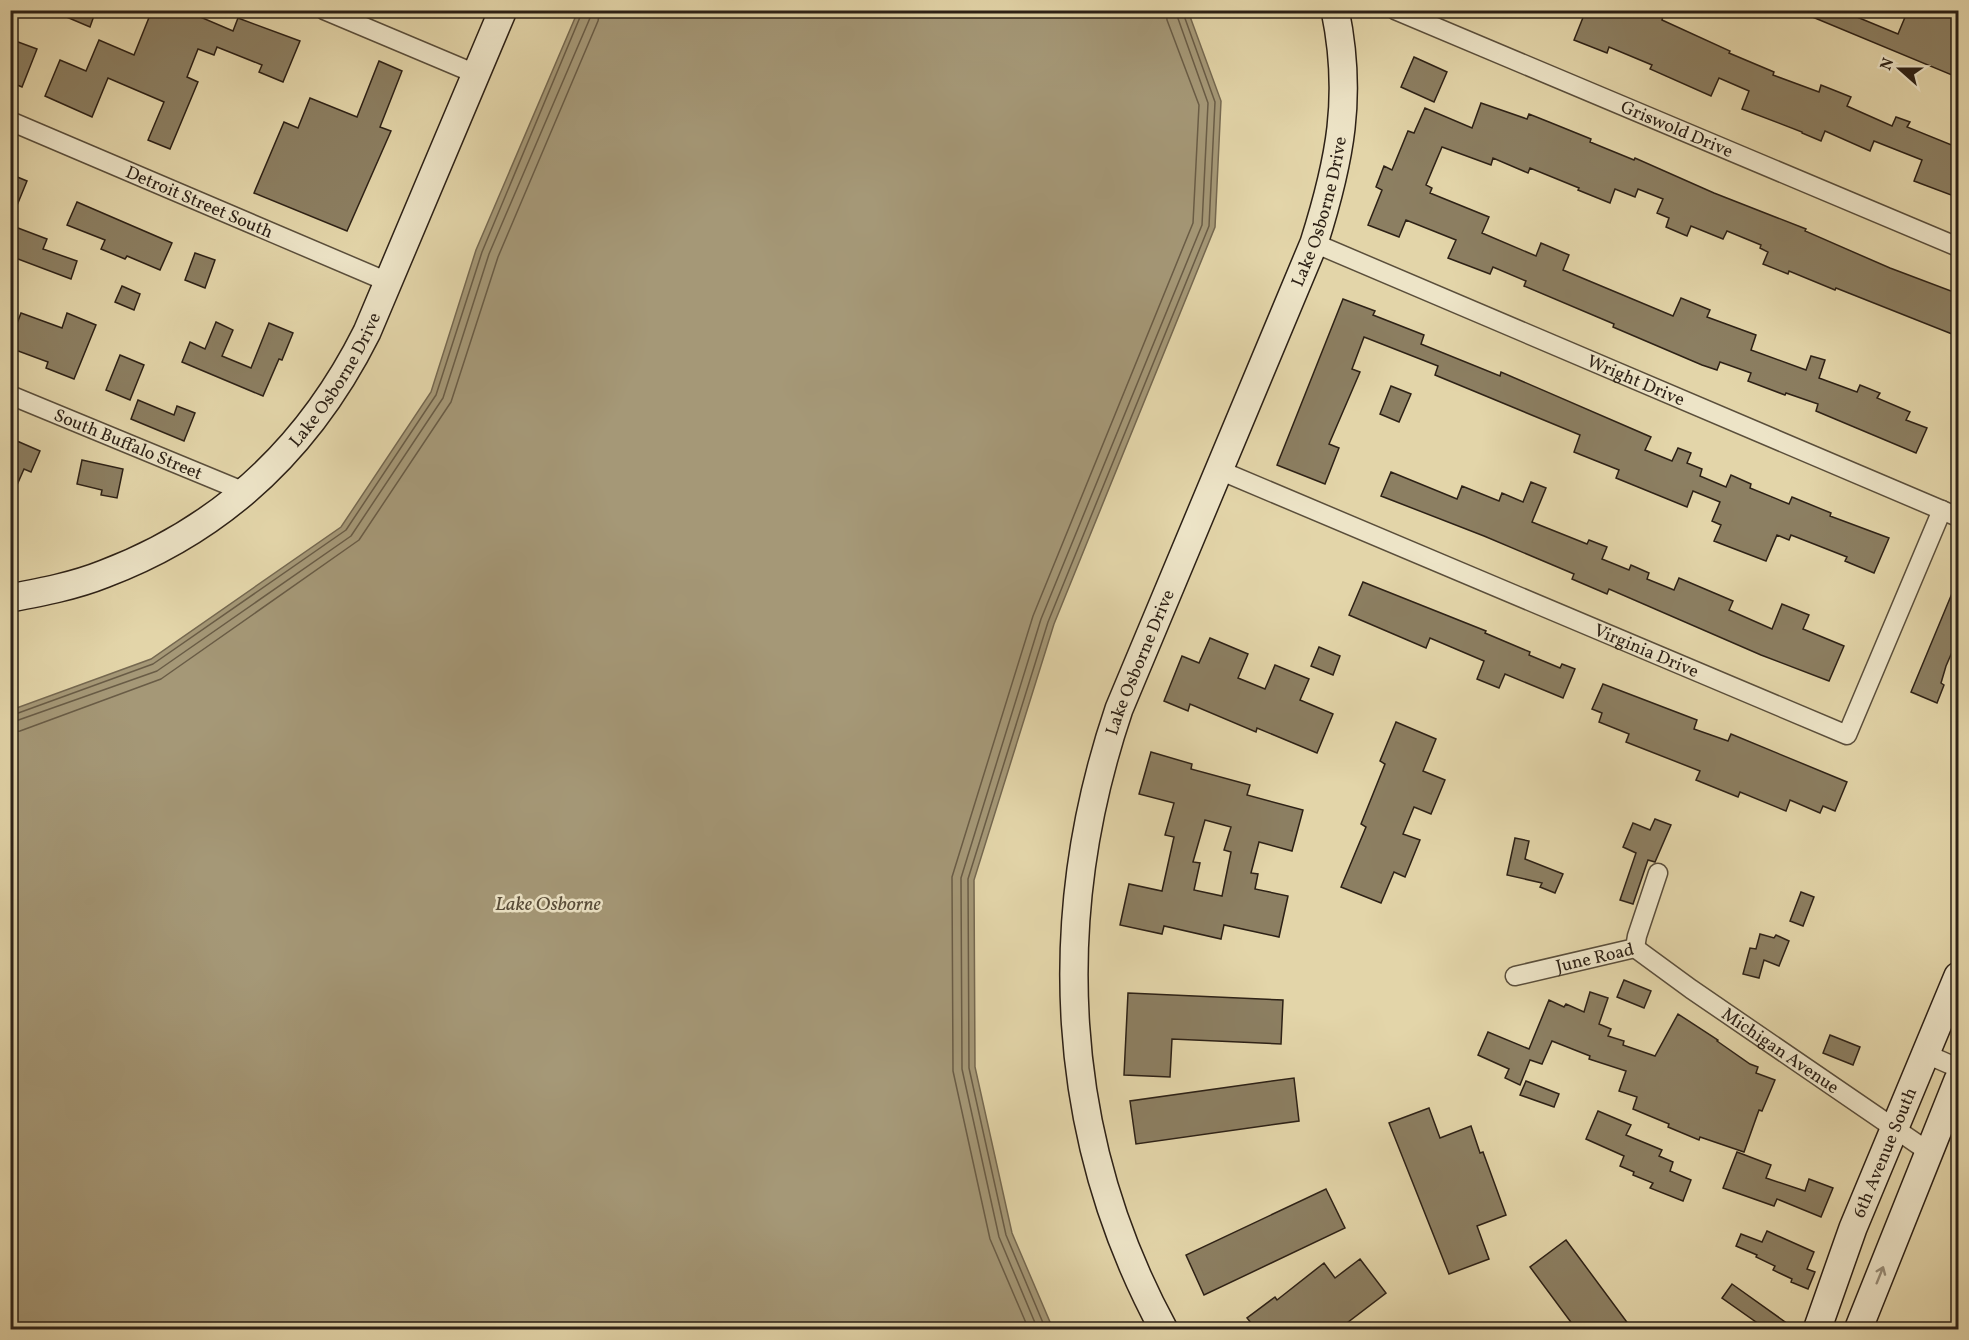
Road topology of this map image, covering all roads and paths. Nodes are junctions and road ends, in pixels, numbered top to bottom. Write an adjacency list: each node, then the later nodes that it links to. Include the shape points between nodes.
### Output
1 (324, 10): 5 (street)
2 (503, 10): 5 (street, Lake Osborne Drive)
3 (1335, 10): 7 (street, Lake Osborne Drive, via 1344,73 1343,117 1338,158)
4 (1395, 10): 8 (street, Griswold Drive)
5 (476, 74): 9 (street, Lake Osborne Drive)
6 (10, 121): 9 (street, Detroit Street South)
7 (1314, 243): 11 (street, Lake Osborne Drive); 13 (street, Wright Drive)
8 (1959, 247)
9 (388, 282): 12 (street, Lake Osborne Drive, via 352,362 326,404 279,460)
10 (10, 395): 12 (street, South Buffalo Street)
11 (1220, 470): 13 (street, Virginia Drive, via 1847,735); 25 (street, Lake Osborne Drive, via 1119,709 1104,754 1078,883 1074,937 1073,996 1089,1126 1118,1226)
12 (245, 492): 14 (street, Lake Osborne Drive, via 176,540 132,563 54,589)
13 (1950, 513)
14 (10, 598)
15 (1658, 873): 16 (street, June Road)
16 (1635, 948): 17 (street, June Road); 22 (street, Michigan Avenue)
17 (1515, 976)
18 (1959, 976): 19 (street, 6th Avenue South)
19 (1926, 1054): 20 (street); 22 (street, 6th Avenue South)
20 (1959, 1068)
21 (1959, 1080): 23 (street)
22 (1895, 1129): 23 (street, Michigan Avenue); 24 (street, 6th Avenue South, via 1853,1228)
23 (1929, 1152): 26 (street, one-way to 23)
24 (1821, 1327)
25 (1164, 1329)
26 (1858, 1329)

